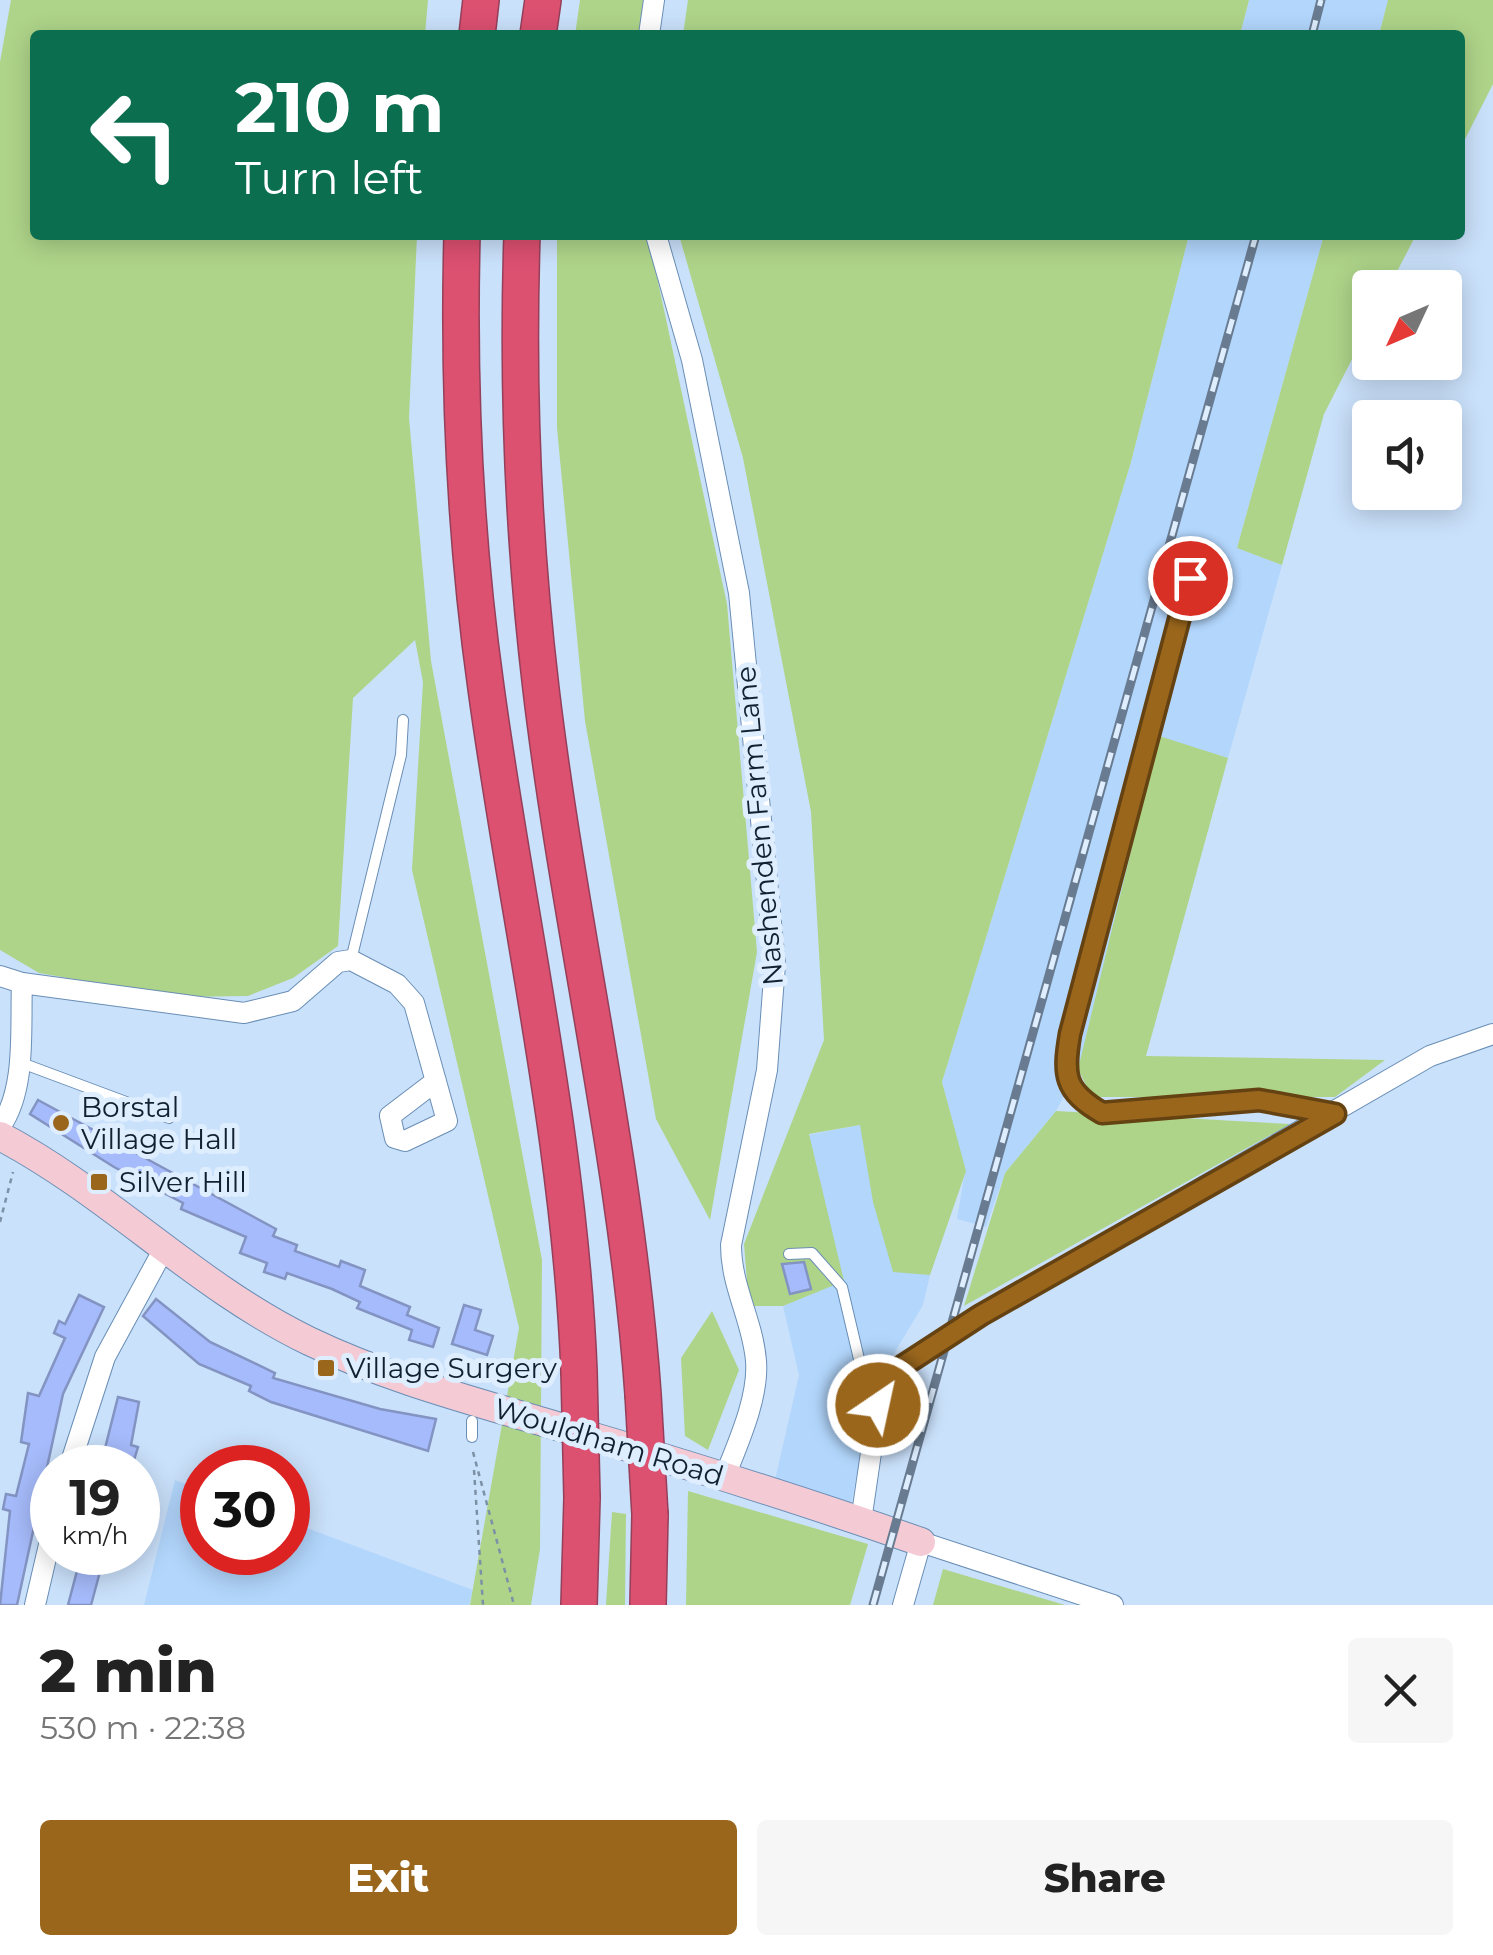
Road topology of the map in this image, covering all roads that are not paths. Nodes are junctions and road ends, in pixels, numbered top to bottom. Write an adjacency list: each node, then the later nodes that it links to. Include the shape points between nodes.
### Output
1 (481, 0): 4 (highway)
2 (543, 0): 5 (highway)
3 (654, 0): 6 (street)
4 (477, 30)
5 (539, 30)
6 (649, 30)
7 (462, 240): 32 (highway, bridge, via 461,413 485,687 571,1242 582,1498)
8 (522, 240): 33 (highway, bridge, via 519,380 533,613 635,1289 650,1514)
9 (657, 240): 27 (street, Nashenden Farm Lane, via 692,360 739,592 775,964 767,1070 731,1246 731,1273 756,1362)
10 (1199, 546): 18 (lane, via 1065,1064 1080,1100 1102,1113 1259,1100)
11 (404, 720): 12 (lane)
12 (351, 960): 14 (street, via 338,962 293,1000 244,1014); 17 (street, via 397,984 414,1003)
13 (0, 976): 14 (street)
14 (22, 983): 16 (street)
15 (1493, 1034): 18 (street, via 1430,1056)
16 (18, 1062): 19 (lane); 20 (street)
17 (436, 1082)
18 (1335, 1114): 23 (street, via 981,1315 898,1369)
19 (169, 1118)
20 (7, 1136): 21 (street, Wouldham Road)
21 (166, 1245): 26 (street, via 105,1357); 27 (street, Wouldham Road, via 253,1310 333,1352 474,1402)
22 (789, 1254): 23 (lane, via 812,1253 842,1286 867,1393)
23 (878, 1405): 28 (street)
24 (472, 1421): 25 (lane)
25 (472, 1437)
26 (77, 1445)
27 (725, 1476): 28 (street, Wouldham Road)
28 (860, 1521): 29 (street, Wouldham Road)
29 (921, 1542): 34 (street); 35 (street)
30 (43, 1575): 31 (street)
31 (36, 1605)
32 (579, 1605)
33 (648, 1605)
34 (904, 1605)
35 (1113, 1605)

